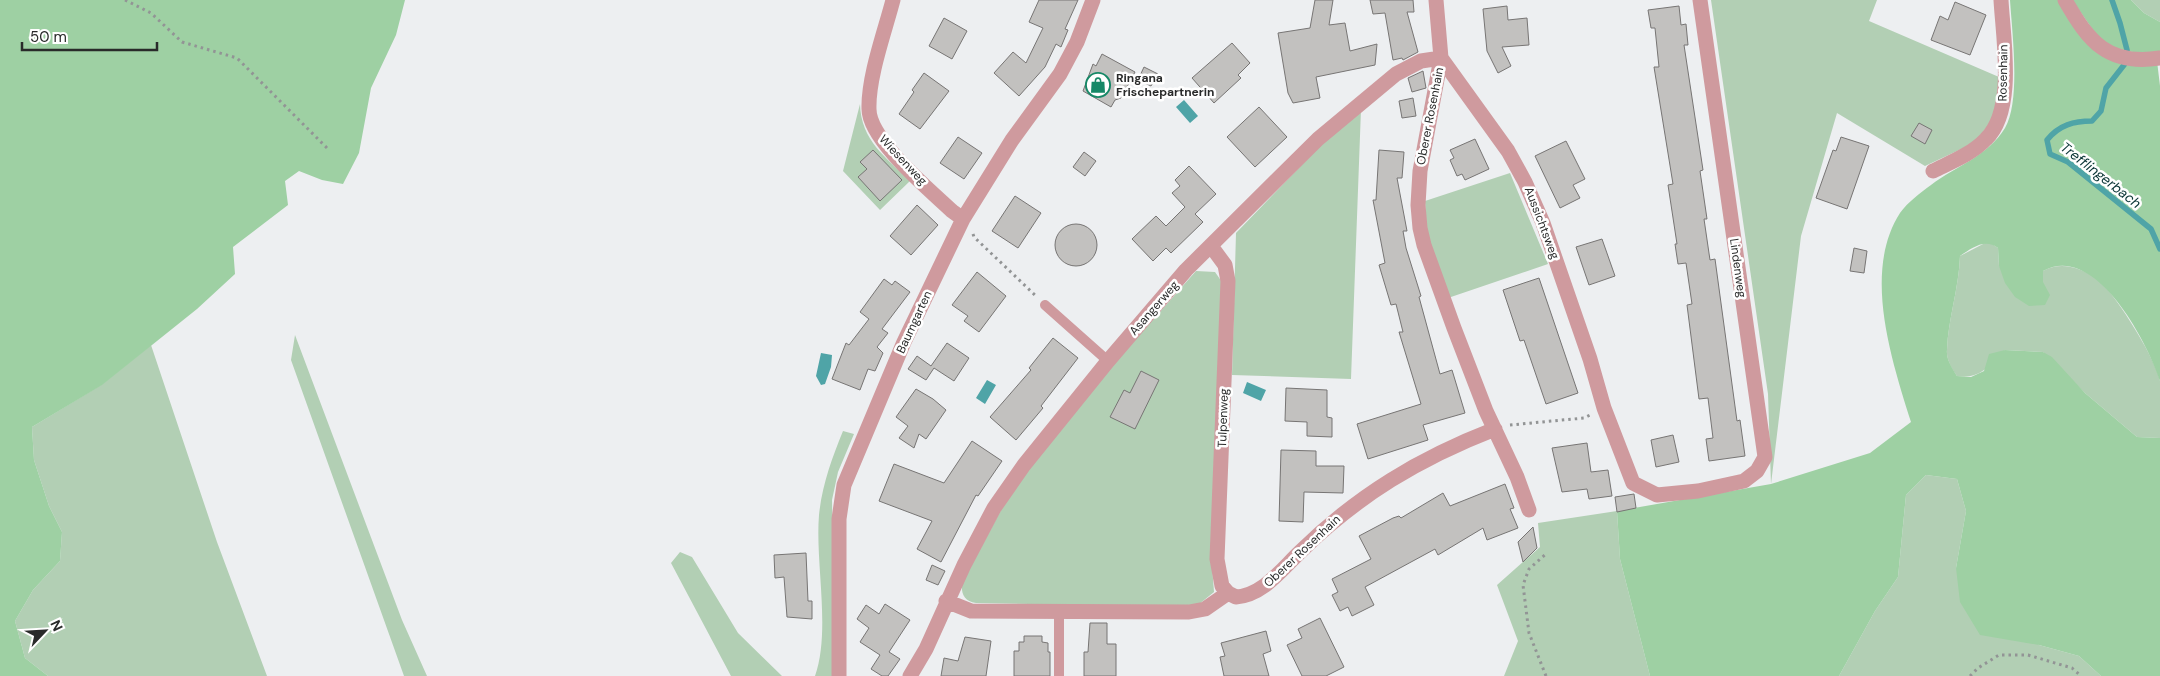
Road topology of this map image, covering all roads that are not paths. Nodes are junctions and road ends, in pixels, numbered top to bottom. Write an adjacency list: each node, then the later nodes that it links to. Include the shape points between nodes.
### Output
1 (893, 0): 10 (street, Wiesenweg, via 868,111 885,145)
2 (1093, 0): 10 (street, Baumgarten, via 1060,74 1012,140)
3 (1436, 0): 7 (street)
4 (1700, 0): 15 (street, Lindenweg, via 1765,457 1757,472 1744,481)
5 (2001, 0): 9 (street, Rosenhain, via 2005,72 2001,114 1995,128 1981,144)
6 (2065, 0): 8 (street, via 2080,26 2105,51 2120,58)
7 (1441, 58): 11 (street, Asangerweg, via 1411,65 1378,86 1318,139); 14 (street, Oberer Rosenhain, via 1420,171 1420,228 1454,328 1486,412); 15 (street, Aussichtsweg, via 1508,150 1525,182 1543,223 1604,408 1634,483 1658,495)
8 (2160, 58)
9 (1933, 170)
10 (963, 219): 20 (street, Baumgarten, via 904,342 844,485 839,518)
11 (1211, 246): 13 (street, Asangerweg, via 1186,270); 17 (street, Tulpenweg, via 1225,265 1228,281 1217,559 1222,586)
12 (1045, 305): 13 (lane)
13 (1108, 361): 18 (street, Asangerweg, via 1006,489)
14 (1496, 429): 16 (street, Oberer Rosenhain); 17 (street, Oberer Rosenhain, via 1437,453 1388,480 1334,521 1258,591 1236,597)
15 (1698, 491)
16 (1529, 510)
17 (1228, 593): 19 (street, via 1205,609 1189,612)
18 (946, 601): 19 (street, via 971,610); 21 (street, Asangerweg)
19 (1060, 611): 22 (lane)
20 (839, 676)
21 (910, 676)
22 (1059, 676)

